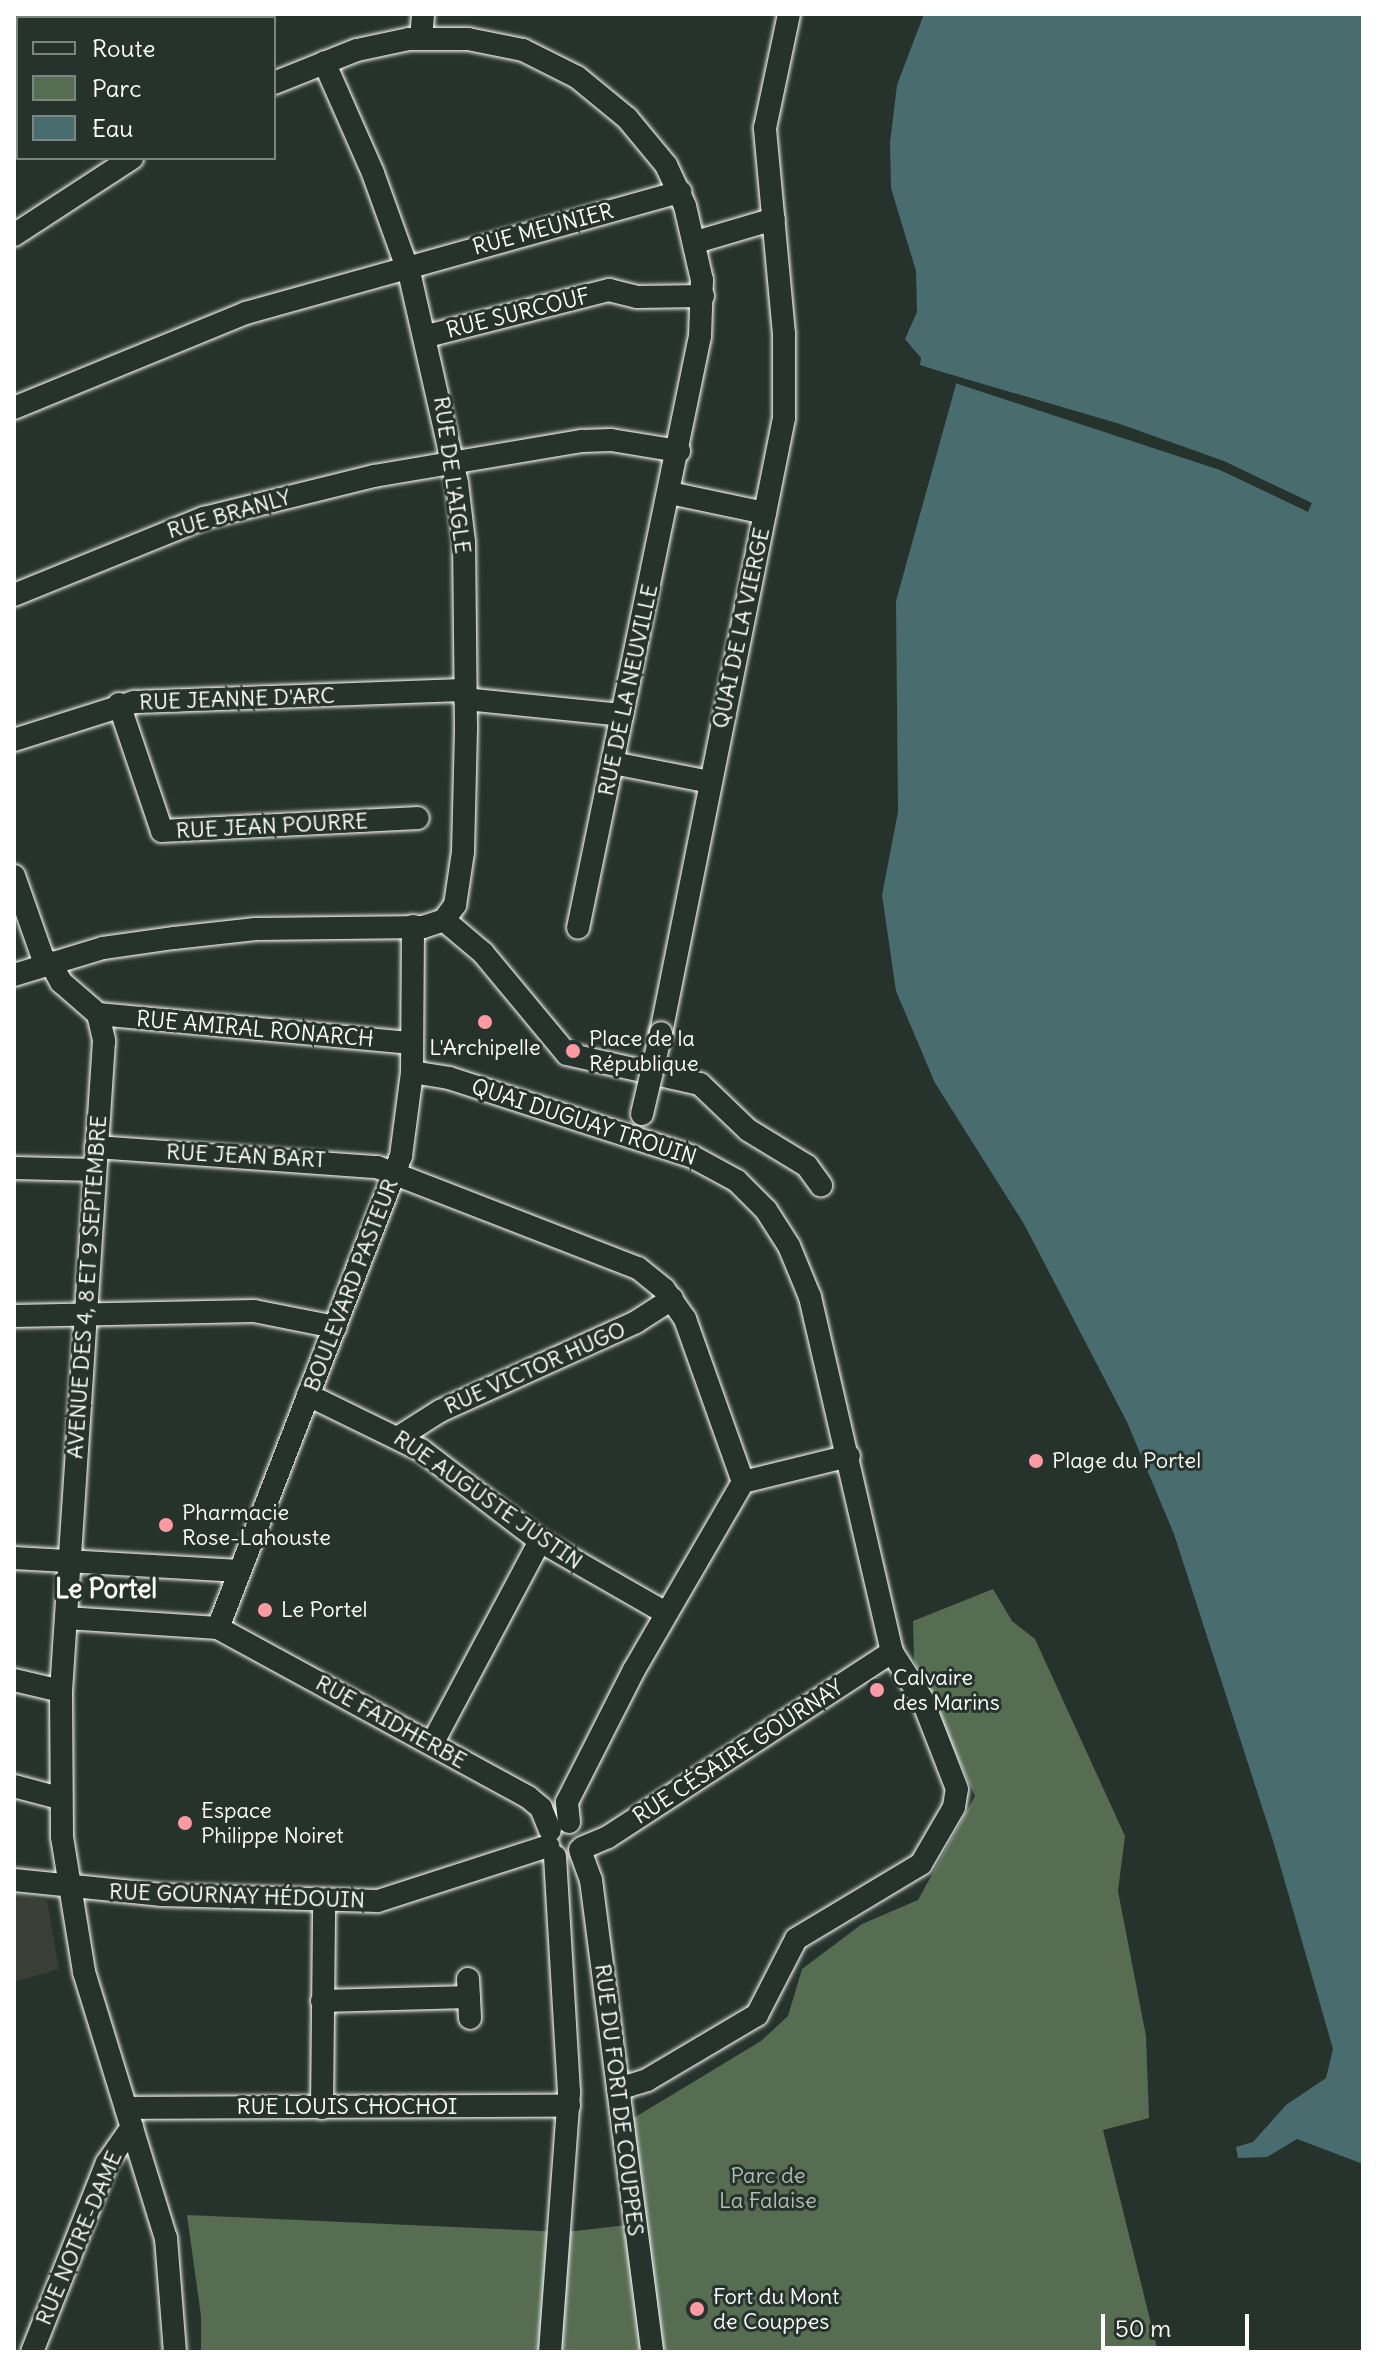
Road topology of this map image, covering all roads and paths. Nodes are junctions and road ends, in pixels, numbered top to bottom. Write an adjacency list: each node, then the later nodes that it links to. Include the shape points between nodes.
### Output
1 (423, 14): 3 (street)
2 (789, 14): 8 (street, QUAI DE LA VIERGE, via 765,118)
3 (421, 38): 4 (street, RUE DE LA NEUVILLE); 7 (street, RUE DE LA NEUVILLE, via 496,43 564,69 627,118 661,158)
4 (324, 62): 5 (street, RUE DE LA NEUVILLE); 11 (street, RUE DE L'AIGLE)
5 (276, 82)
6 (129, 160): 9 (street)
7 (680, 192): 10 (street, RUE DE LA NEUVILLE); 11 (street, RUE MEUNIER)
8 (774, 219): 10 (street); 18 (street, QUAI DE LA VIERGE, via 786,378)
9 (14, 235)
10 (696, 242): 12 (street, RUE DE LA NEUVILLE)
11 (407, 265): 13 (street, RUE DE L'AIGLE); 14 (street, RUE MEUNIER, via 208,326)
12 (703, 296): 13 (street, RUE SURCOUF, via 637,297 609,290); 15 (street, RUE DE LA NEUVILLE)
13 (427, 336): 16 (street, RUE DE L'AIGLE)
14 (14, 408)
15 (679, 451): 16 (street, RUE BRANLY, via 596,440); 17 (street, RUE DE LA NEUVILLE)
16 (453, 463): 19 (street, RUE BRANLY, via 204,518); 20 (street, RUE DE L'AIGLE, via 464,542)
17 (670, 493): 18 (street); 22 (street, RUE DE LA NEUVILLE)
18 (765, 513): 25 (street, QUAI DE LA VIERGE)
19 (14, 595)
20 (465, 695): 21 (street, RUE JEANNE D'ARC); 22 (street, RUE JEANNE D'ARC); 28 (street, RUE DE L'AIGLE, via 462,867 455,905)
21 (119, 704): 23 (street, RUE JEANNE D'ARC); 26 (street, RUE JEAN POURRE, via 162,831)
22 (622, 715): 24 (street, RUE DE LA NEUVILLE)
23 (14, 740)
24 (613, 763): 25 (street); 30 (street, RUE DE LA NEUVILLE)
25 (710, 782): 36 (street, QUAI DE LA VIERGE, bridge)
26 (418, 818)
27 (14, 876): 31 (street)
28 (444, 920): 29 (street); 41 (street, via 480,949 563,1052 700,1084 748,1130 807,1166)
29 (413, 926): 31 (street, via 229,932 125,944); 34 (street, BOULEVARD PASTEUR)
30 (578, 928)
31 (48, 963): 32 (street); 33 (street, via 61,982)
32 (14, 975)
33 (98, 1014): 34 (street, RUE AMIRAL RONARCH); 37 (street, AVENUE DES 4, 8 ET 9 SEPTEMBRE, via 104,1041)
34 (412, 1043): 35 (street, BOULEVARD PASTEUR)
35 (412, 1072): 36 (street, QUAI DUGUAY TROUIN, via 449,1078); 40 (street, BOULEVARD PASTEUR)
36 (635, 1138): 48 (street, QUAI DUGUAY TROUIN, via 693,1157 727,1175 780,1229 810,1297)
37 (96, 1147): 39 (street, AVENUE DES 4, 8 ET 9 SEPTEMBRE); 40 (street, RUE JEAN BART, via 328,1160)
38 (14, 1168): 39 (street)
39 (94, 1170): 43 (street, AVENUE DES 4, 8 ET 9 SEPTEMBRE)
40 (396, 1171): 42 (street, RUE JEAN BART, via 628,1263); 45 (street, BOULEVARD PASTEUR)
41 (821, 1185)
42 (672, 1299): 47 (street, RUE VICTOR HUGO, via 636,1322 447,1407); 49 (street, via 690,1330)
43 (85, 1313): 44 (street); 45 (street, via 254,1311); 52 (street, AVENUE DES 4, 8 ET 9 SEPTEMBRE)
44 (14, 1316)
45 (335, 1327): 46 (street, BOULEVARD PASTEUR)
46 (308, 1395): 47 (street, RUE AUGUSTE JUSTIN); 53 (street, BOULEVARD PASTEUR)
47 (399, 1437): 50 (street, RUE AUGUSTE JUSTIN)
48 (849, 1456): 49 (street); 57 (street, QUAI DUGUAY TROUIN)
49 (743, 1482): 54 (street)
50 (540, 1541): 54 (street, RUE AUGUSTE JUSTIN); 60 (street)
51 (14, 1558): 52 (street)
52 (69, 1561): 53 (street); 55 (street, AVENUE DES 4, 8 ET 9 SEPTEMBRE)
53 (240, 1571): 56 (street, BOULEVARD PASTEUR)
54 (664, 1612): 63 (street, via 567,1802)
55 (66, 1618): 56 (street); 59 (street, AVENUE DES 4, 8 ET 9 SEPTEMBRE)
56 (218, 1628): 60 (street, RUE FAIDHERBE)
57 (892, 1652): 64 (street, RUE CÉSAIRE GOURNAY, via 604,1840); 70 (street, via 922,1699 956,1783 954,1807 923,1861 909,1875 796,1939 757,2015 647,2080)
58 (14, 1680): 59 (street)
59 (61, 1691): 62 (street, AVENUE DES 4, 8 ET 9 SEPTEMBRE)
60 (432, 1744): 63 (street, RUE FAIDHERBE, via 535,1801)
61 (14, 1786): 62 (street)
62 (59, 1798): 66 (street, AVENUE DES 4, 8 ET 9 SEPTEMBRE)
63 (555, 1838): 64 (street, RUE CÉSAIRE GOURNAY, via 570,1858); 67 (street, RUE GOURNAY HÉDOUIN, via 387,1900); 71 (street)
64 (581, 1849): 70 (street, RUE DU FORT DE COUPPES, via 591,1880)
65 (14, 1880): 66 (street, RUE GOURNAY HÉDOUIN)
66 (68, 1889): 67 (street, RUE GOURNAY HÉDOUIN); 73 (street, AVENUE DES 4, 8 ET 9 SEPTEMBRE, via 86,1981)
67 (324, 1900): 69 (street)
68 (469, 1998): 69 (street)
69 (322, 2001): 72 (street)
70 (618, 2089): 77 (street, RUE DU FORT DE COUPPES)
71 (569, 2106): 72 (street, RUE LOUIS CHOCHOI); 76 (street)
72 (322, 2108): 73 (street, RUE LOUIS CHOCHOI)
73 (129, 2118): 74 (street, RUE NOTRE-DAME); 75 (street, AVENUE DES 4, 8 ET 9 SEPTEMBRE, via 166,2238)
74 (32, 2352)
75 (175, 2352)
76 (550, 2352)
77 (652, 2352)

